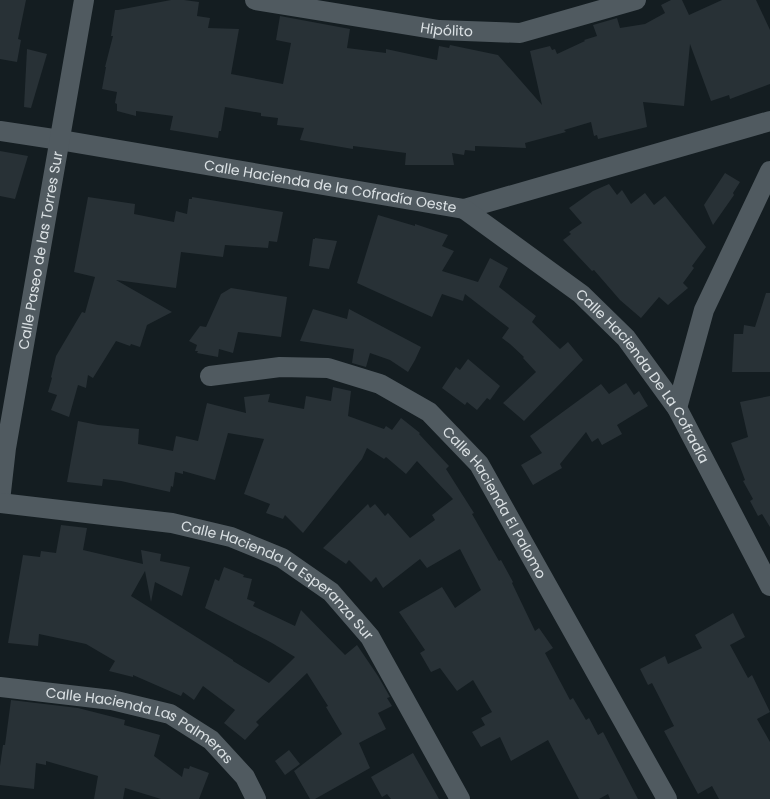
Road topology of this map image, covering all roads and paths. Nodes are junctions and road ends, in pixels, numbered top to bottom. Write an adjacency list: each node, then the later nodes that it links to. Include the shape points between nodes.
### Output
1 (84, 0): 6 (street, Calle Paseo de las Torres Sur)
2 (255, 0): 3 (street, Hipólito, via 439,30 520,33)
3 (636, 0)
4 (770, 121): 8 (street, Calle Hacienda de la Cofradía Oeste)
5 (0, 131): 6 (street, Calle Hacienda de la Cofradía Oeste)
6 (60, 140): 8 (street, Calle Hacienda de la Cofradía Oeste); 11 (street, Calle Paseo de las Torres Sur)
7 (770, 171): 10 (street, Calle Hacienda De La Cofradía, via 704,310)
8 (464, 209): 10 (street, Calle Hacienda De La Cofradía, via 581,294 626,338)
9 (210, 376): 17 (street, Calle Hacienda El Palomo, via 280,367 328,368 380,384 429,412 479,464)
10 (677, 408): 13 (street, Calle Hacienda De La Cofradía)
11 (3, 448): 12 (street, Calle Paseo de las Torres Sur)
12 (0, 502): 16 (street, Calle Hacienda la Esperanza Sur, via 172,523 231,537 282,558 331,592 370,637)
13 (770, 586)
14 (0, 687): 15 (street, Calle Hacienda Las Palmeras, via 112,700 170,714 211,740 245,777)
15 (256, 799)
16 (460, 799)
17 (667, 799)

